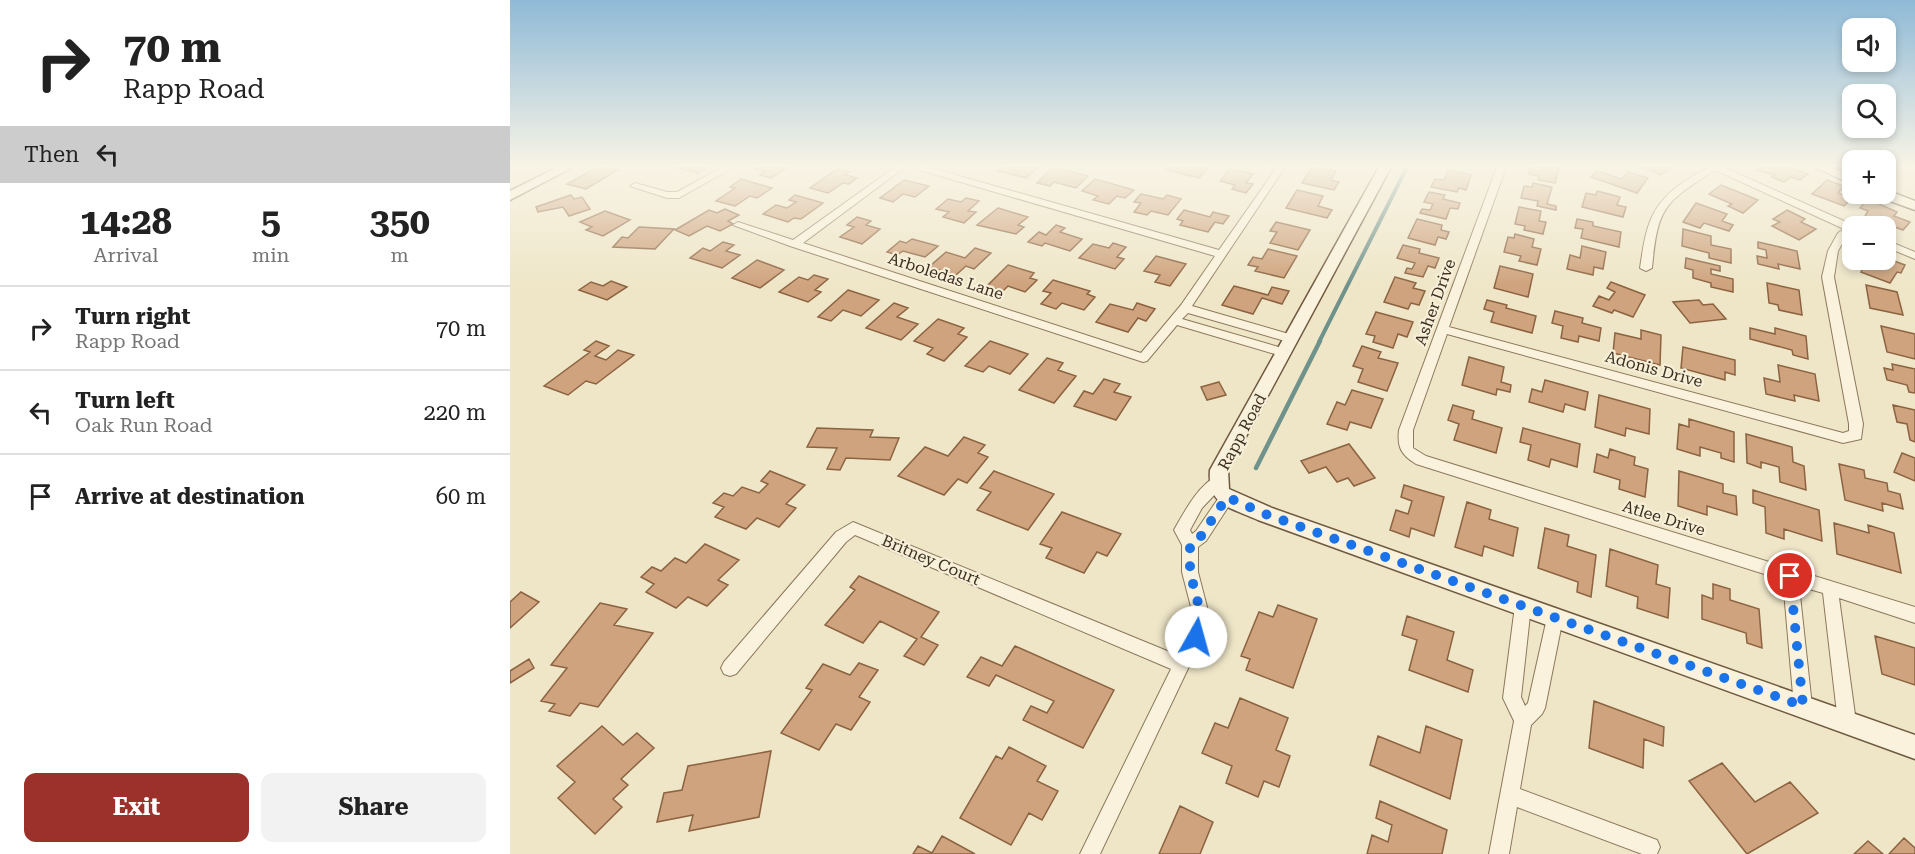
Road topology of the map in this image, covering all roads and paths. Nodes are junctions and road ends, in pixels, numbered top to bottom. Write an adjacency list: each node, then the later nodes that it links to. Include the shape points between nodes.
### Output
1 (844, 207): 11 (street)
2 (1059, 207): 13 (street)
3 (1253, 207): 13 (street)
4 (1364, 207): 19 (street, Rapp Road)
5 (1486, 207): 18 (street, Asher Drive)
6 (1659, 207): 15 (street, via 1650,231)
7 (1804, 207): 8 (street)
8 (1842, 224)
9 (738, 225): 11 (street, Arboledas Lane)
10 (1842, 235): 18 (street, Adonis Drive, via 1833,251 1828,277 1856,435 1843,438)
11 (794, 244): 17 (street, Arboledas Lane, via 1143,358)
12 (1896, 247): 14 (street)
13 (1221, 254): 16 (street)
14 (1915, 256)
15 (1646, 268)
16 (1185, 308): 17 (street); 19 (street)
17 (1176, 321): 19 (street)
18 (1443, 329): 20 (street, Asher Drive, via 1406,430)
19 (1289, 346): 21 (street, Rapp Road, via 1219,470)
20 (1405, 450): 23 (street, Atlee Drive, via 1421,460)
21 (1223, 490): 22 (street, via 1201,536); 22 (street, via 1197,504 1182,530); 25 (street, Rapp Road, via 1265,514)
22 (1190, 544): 28 (street, via 1190,572 1199,607 1196,637)
23 (1790, 576): 24 (street, Atlee Drive); 30 (street)
24 (1830, 588): 26 (street, Atlee Drive); 32 (street)
25 (1523, 606): 27 (street, Rapp Road); 31 (street, via 1512,698)
26 (1915, 615)
27 (1555, 618): 30 (street, Rapp Road); 31 (street, via 1536,708)
28 (1181, 665): 29 (street, Britney Court, via 853,528 841,537); 36 (street)
29 (730, 668)
30 (1803, 706): 32 (street, Rapp Road)
31 (1523, 720): 34 (street)
32 (1847, 722): 33 (street, Rapp Road)
33 (1915, 747)
34 (1509, 794): 35 (street); 37 (street)
35 (1650, 847)
36 (1090, 854)
37 (1499, 854)

